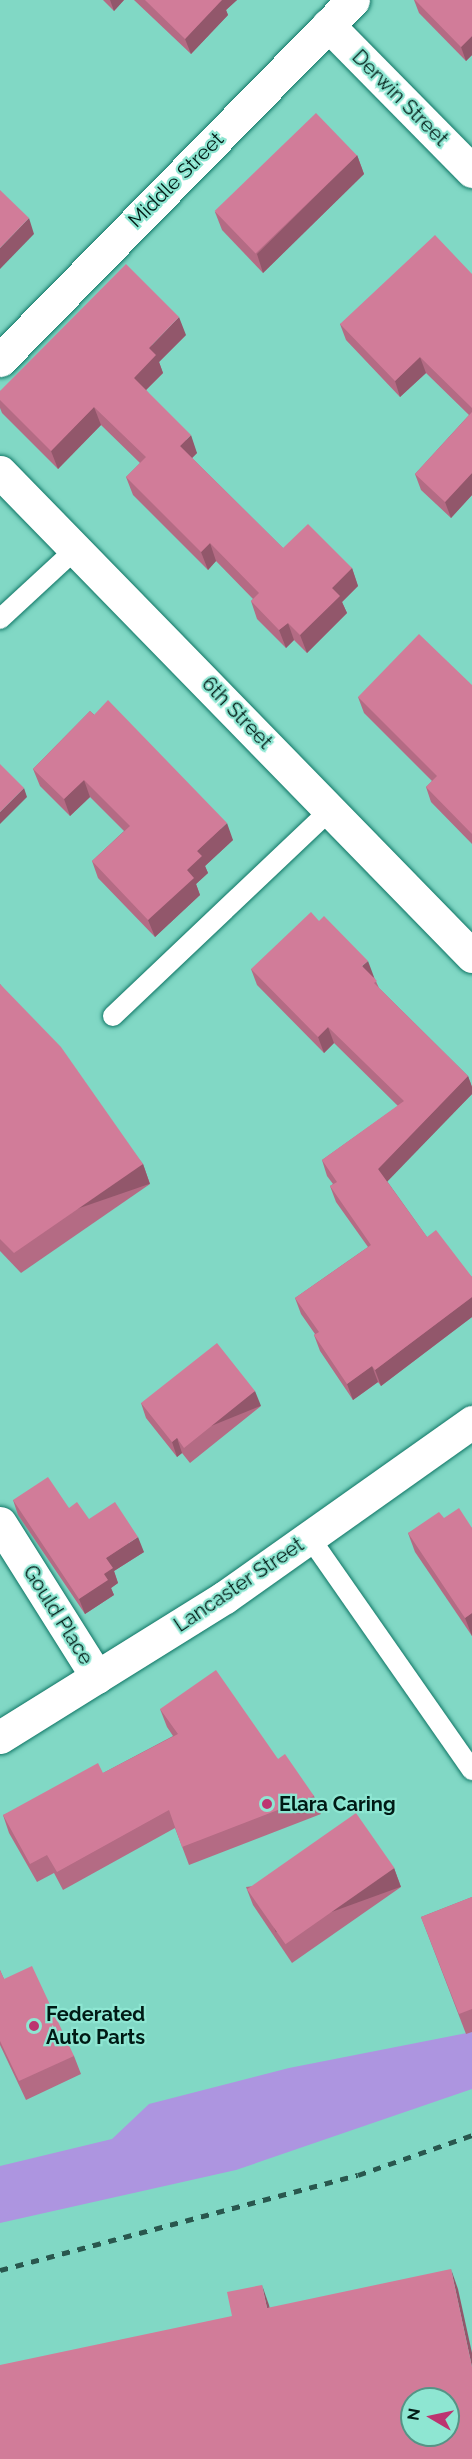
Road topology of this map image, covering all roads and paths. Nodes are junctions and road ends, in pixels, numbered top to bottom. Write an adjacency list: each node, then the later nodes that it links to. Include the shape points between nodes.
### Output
1 (353, 0): 2 (street, Middle Street)
2 (328, 25): 3 (street, Derwin Street); 4 (street, Middle Street)
3 (472, 171)
4 (0, 360)
5 (0, 472): 6 (street, 6th Street)
6 (77, 548): 7 (lane); 8 (street, 6th Street)
7 (0, 619)
8 (330, 810): 9 (street, 6th Street); 10 (lane)
9 (472, 956)
10 (113, 1016)
11 (472, 1422): 13 (street, Lancaster Street)
12 (0, 1523): 14 (street, Gould Place)
13 (310, 1538): 14 (street, Lancaster Street); 16 (lane)
14 (97, 1677): 15 (street, Lancaster Street)
15 (0, 1737)
16 (472, 1770)

